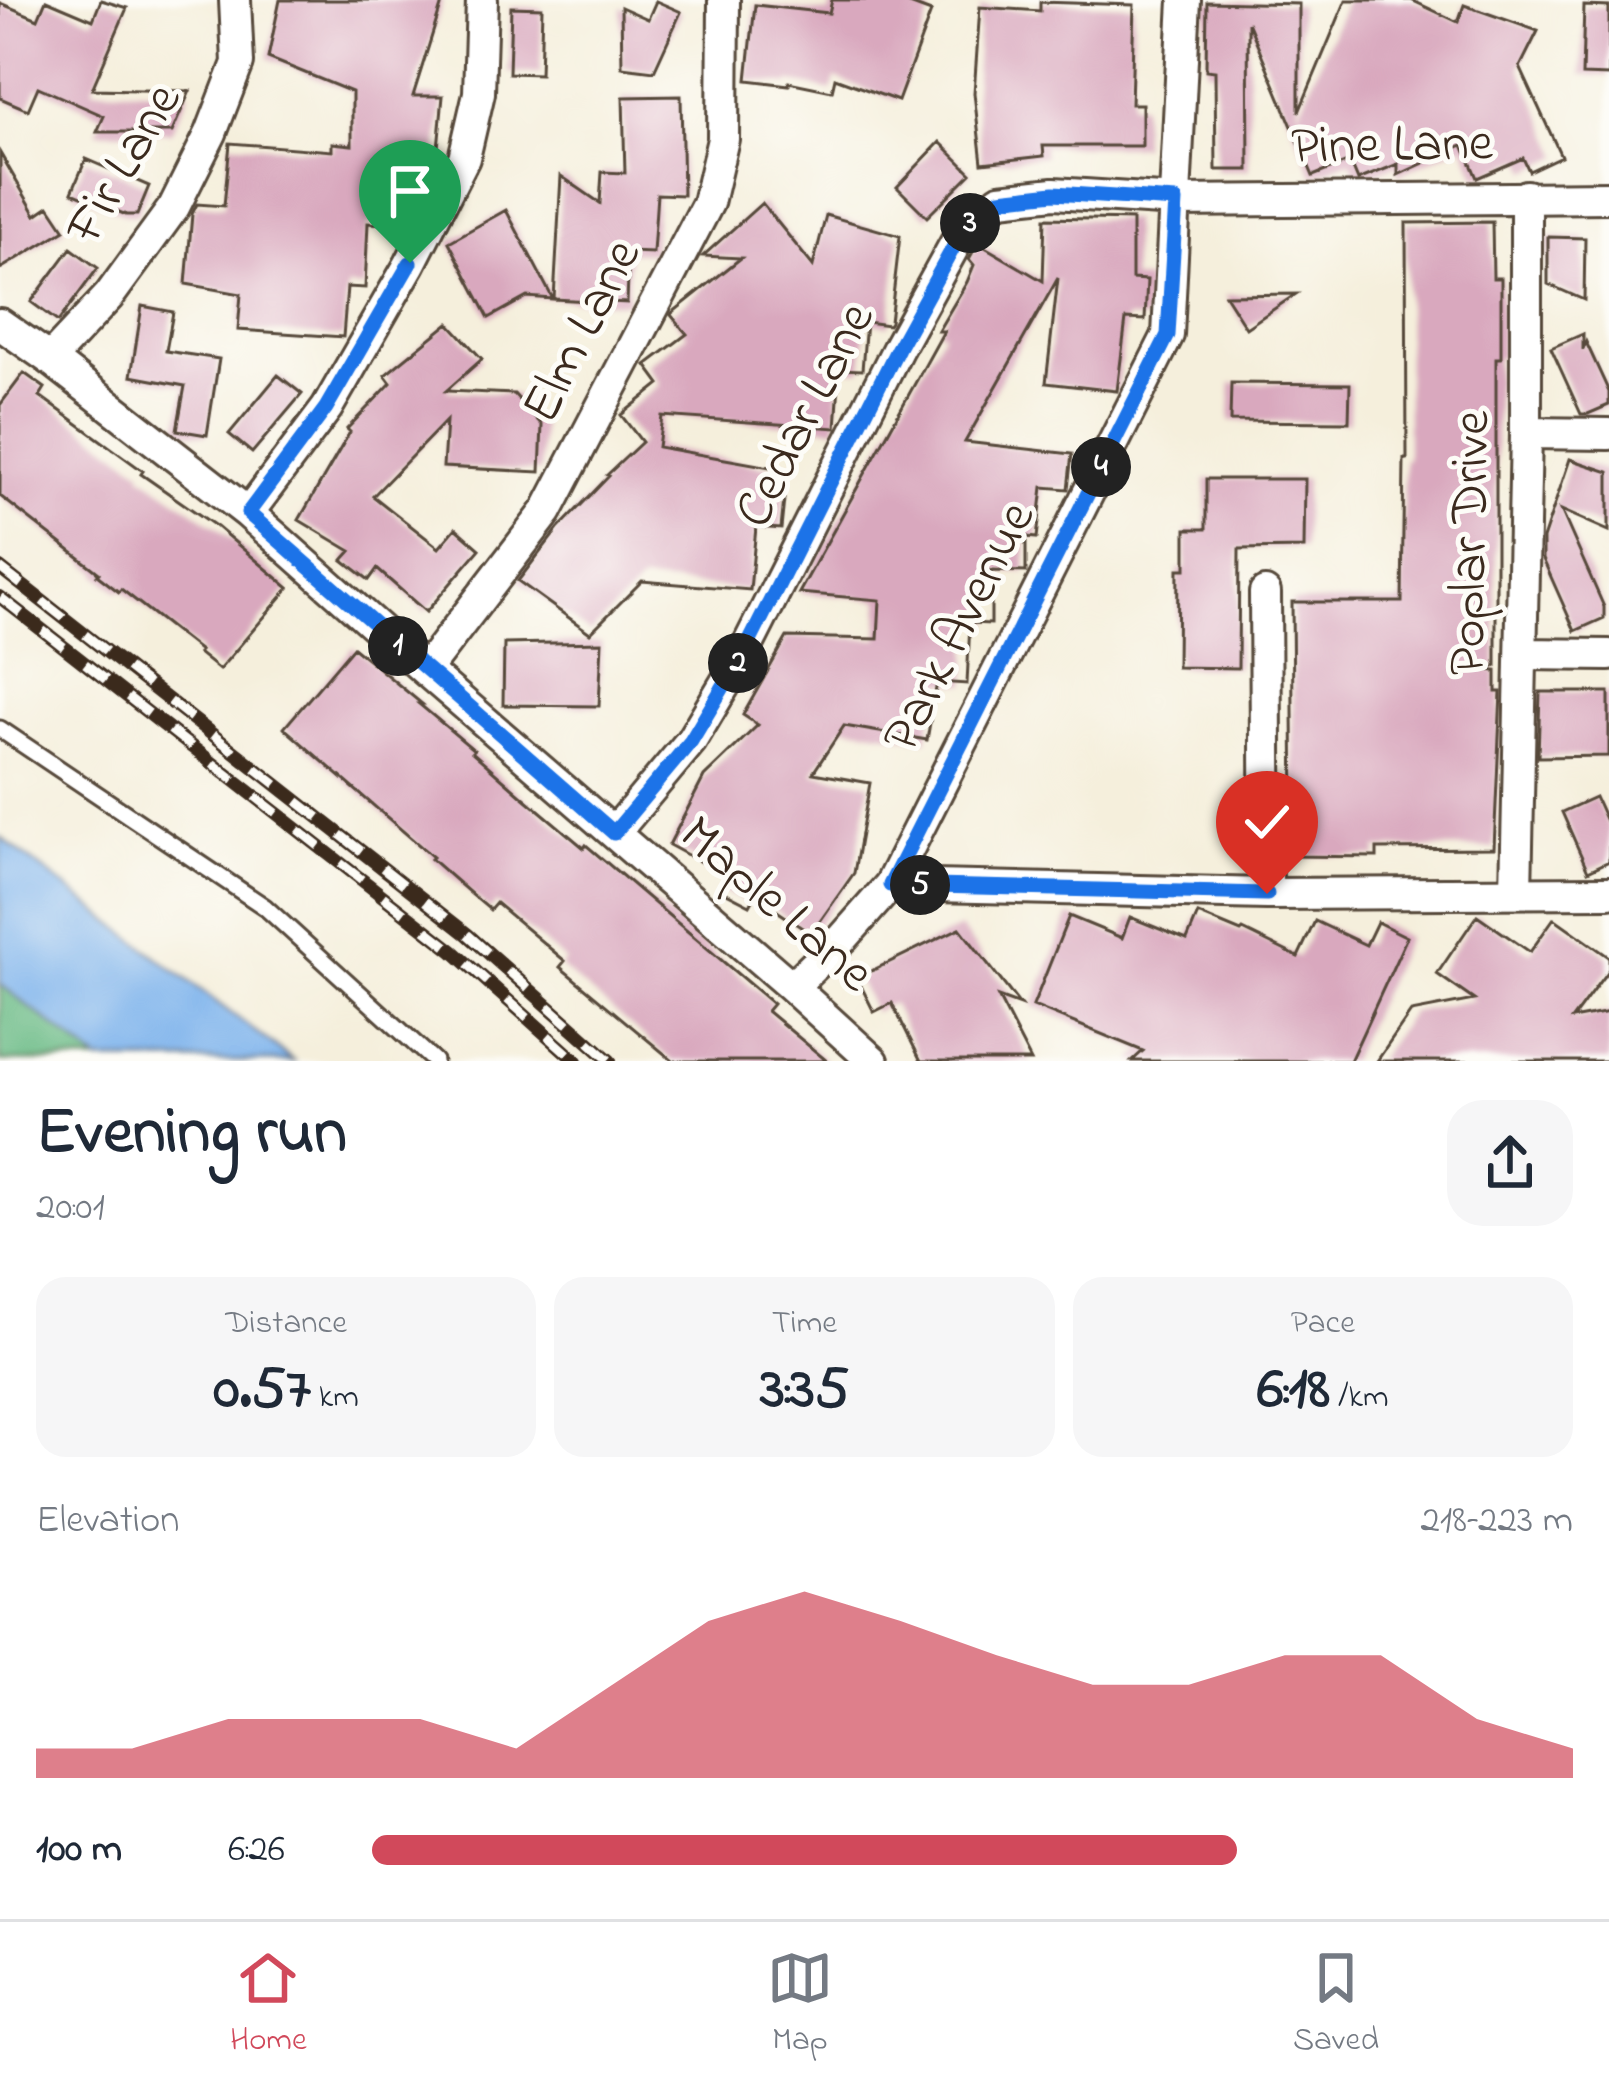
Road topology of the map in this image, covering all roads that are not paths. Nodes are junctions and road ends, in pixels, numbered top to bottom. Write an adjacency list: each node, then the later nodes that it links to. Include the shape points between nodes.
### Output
1 (235, 0): 9 (street, Fir Lane, via 238,63 174,207)
2 (482, 0): 12 (street, via 479,94 464,158 326,408)
3 (724, 0): 16 (street, Elm Lane, via 723,139 708,202 547,511)
4 (1185, 0): 7 (street, Park Avenue)
5 (1526, 196): 6 (street, Pine Lane); 7 (street, Pine Lane); 10 (street, Poplar Drive)
6 (1609, 196)
7 (1176, 201): 18 (street, Cedar Lane, via 1054,193 1000,199 964,228 747,647 691,741); 19 (street, Park Avenue, via 1168,335)
8 (0, 324): 9 (street, Maple Lane)
9 (50, 359): 12 (street, Maple Lane)
10 (1526, 433): 11 (street); 14 (street, Poplar Drive)
11 (1609, 434)
12 (248, 513): 16 (street, Maple Lane)
13 (1265, 593): 22 (street)
14 (1522, 654): 15 (street); 20 (street, Poplar Drive)
15 (1609, 655)
16 (425, 670): 18 (street, Maple Lane)
17 (0, 729): 24 (lane, via 266,907)
18 (614, 833): 23 (street, Maple Lane)
19 (890, 885): 22 (street); 23 (street, Park Avenue)
20 (1516, 891): 21 (street); 22 (street)
21 (1609, 892)
22 (1267, 894)
23 (792, 987): 25 (street, Maple Lane)
24 (434, 1061)
25 (873, 1061)

